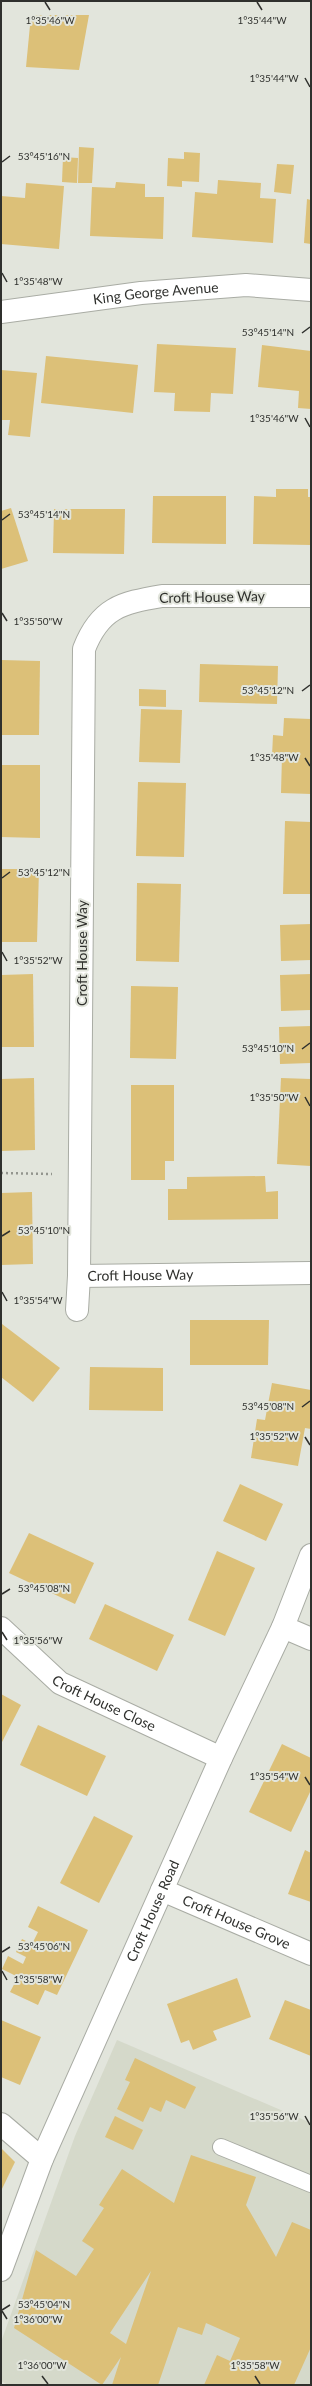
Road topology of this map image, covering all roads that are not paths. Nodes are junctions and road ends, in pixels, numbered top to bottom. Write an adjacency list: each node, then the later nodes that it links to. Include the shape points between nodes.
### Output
1 (311, 290): 2 (street, King George Avenue, via 246,285 141,293)
2 (1, 312)
3 (311, 596): 5 (street, Croft House Way, via 162,596 124,605 106,614 92,629 84,649)
4 (311, 1273): 5 (street, Croft House Way)
5 (79, 1276): 6 (street)
6 (77, 1310)
7 (311, 1555): 8 (street, Croft House Road)
8 (283, 1627): 10 (street); 11 (street, Croft House Road)
9 (1, 1628): 11 (street, Croft House Close, via 60,1682)
10 (311, 1639)
11 (221, 1758): 12 (street, Croft House Road)
12 (162, 1890): 13 (street, Croft House Grove); 16 (street, Croft House Road)
13 (311, 1954)
14 (1, 2124): 16 (street)
15 (221, 2147): 17 (lane)
16 (42, 2159): 18 (street, Croft House Road)
17 (311, 2184)
18 (2, 2259)

